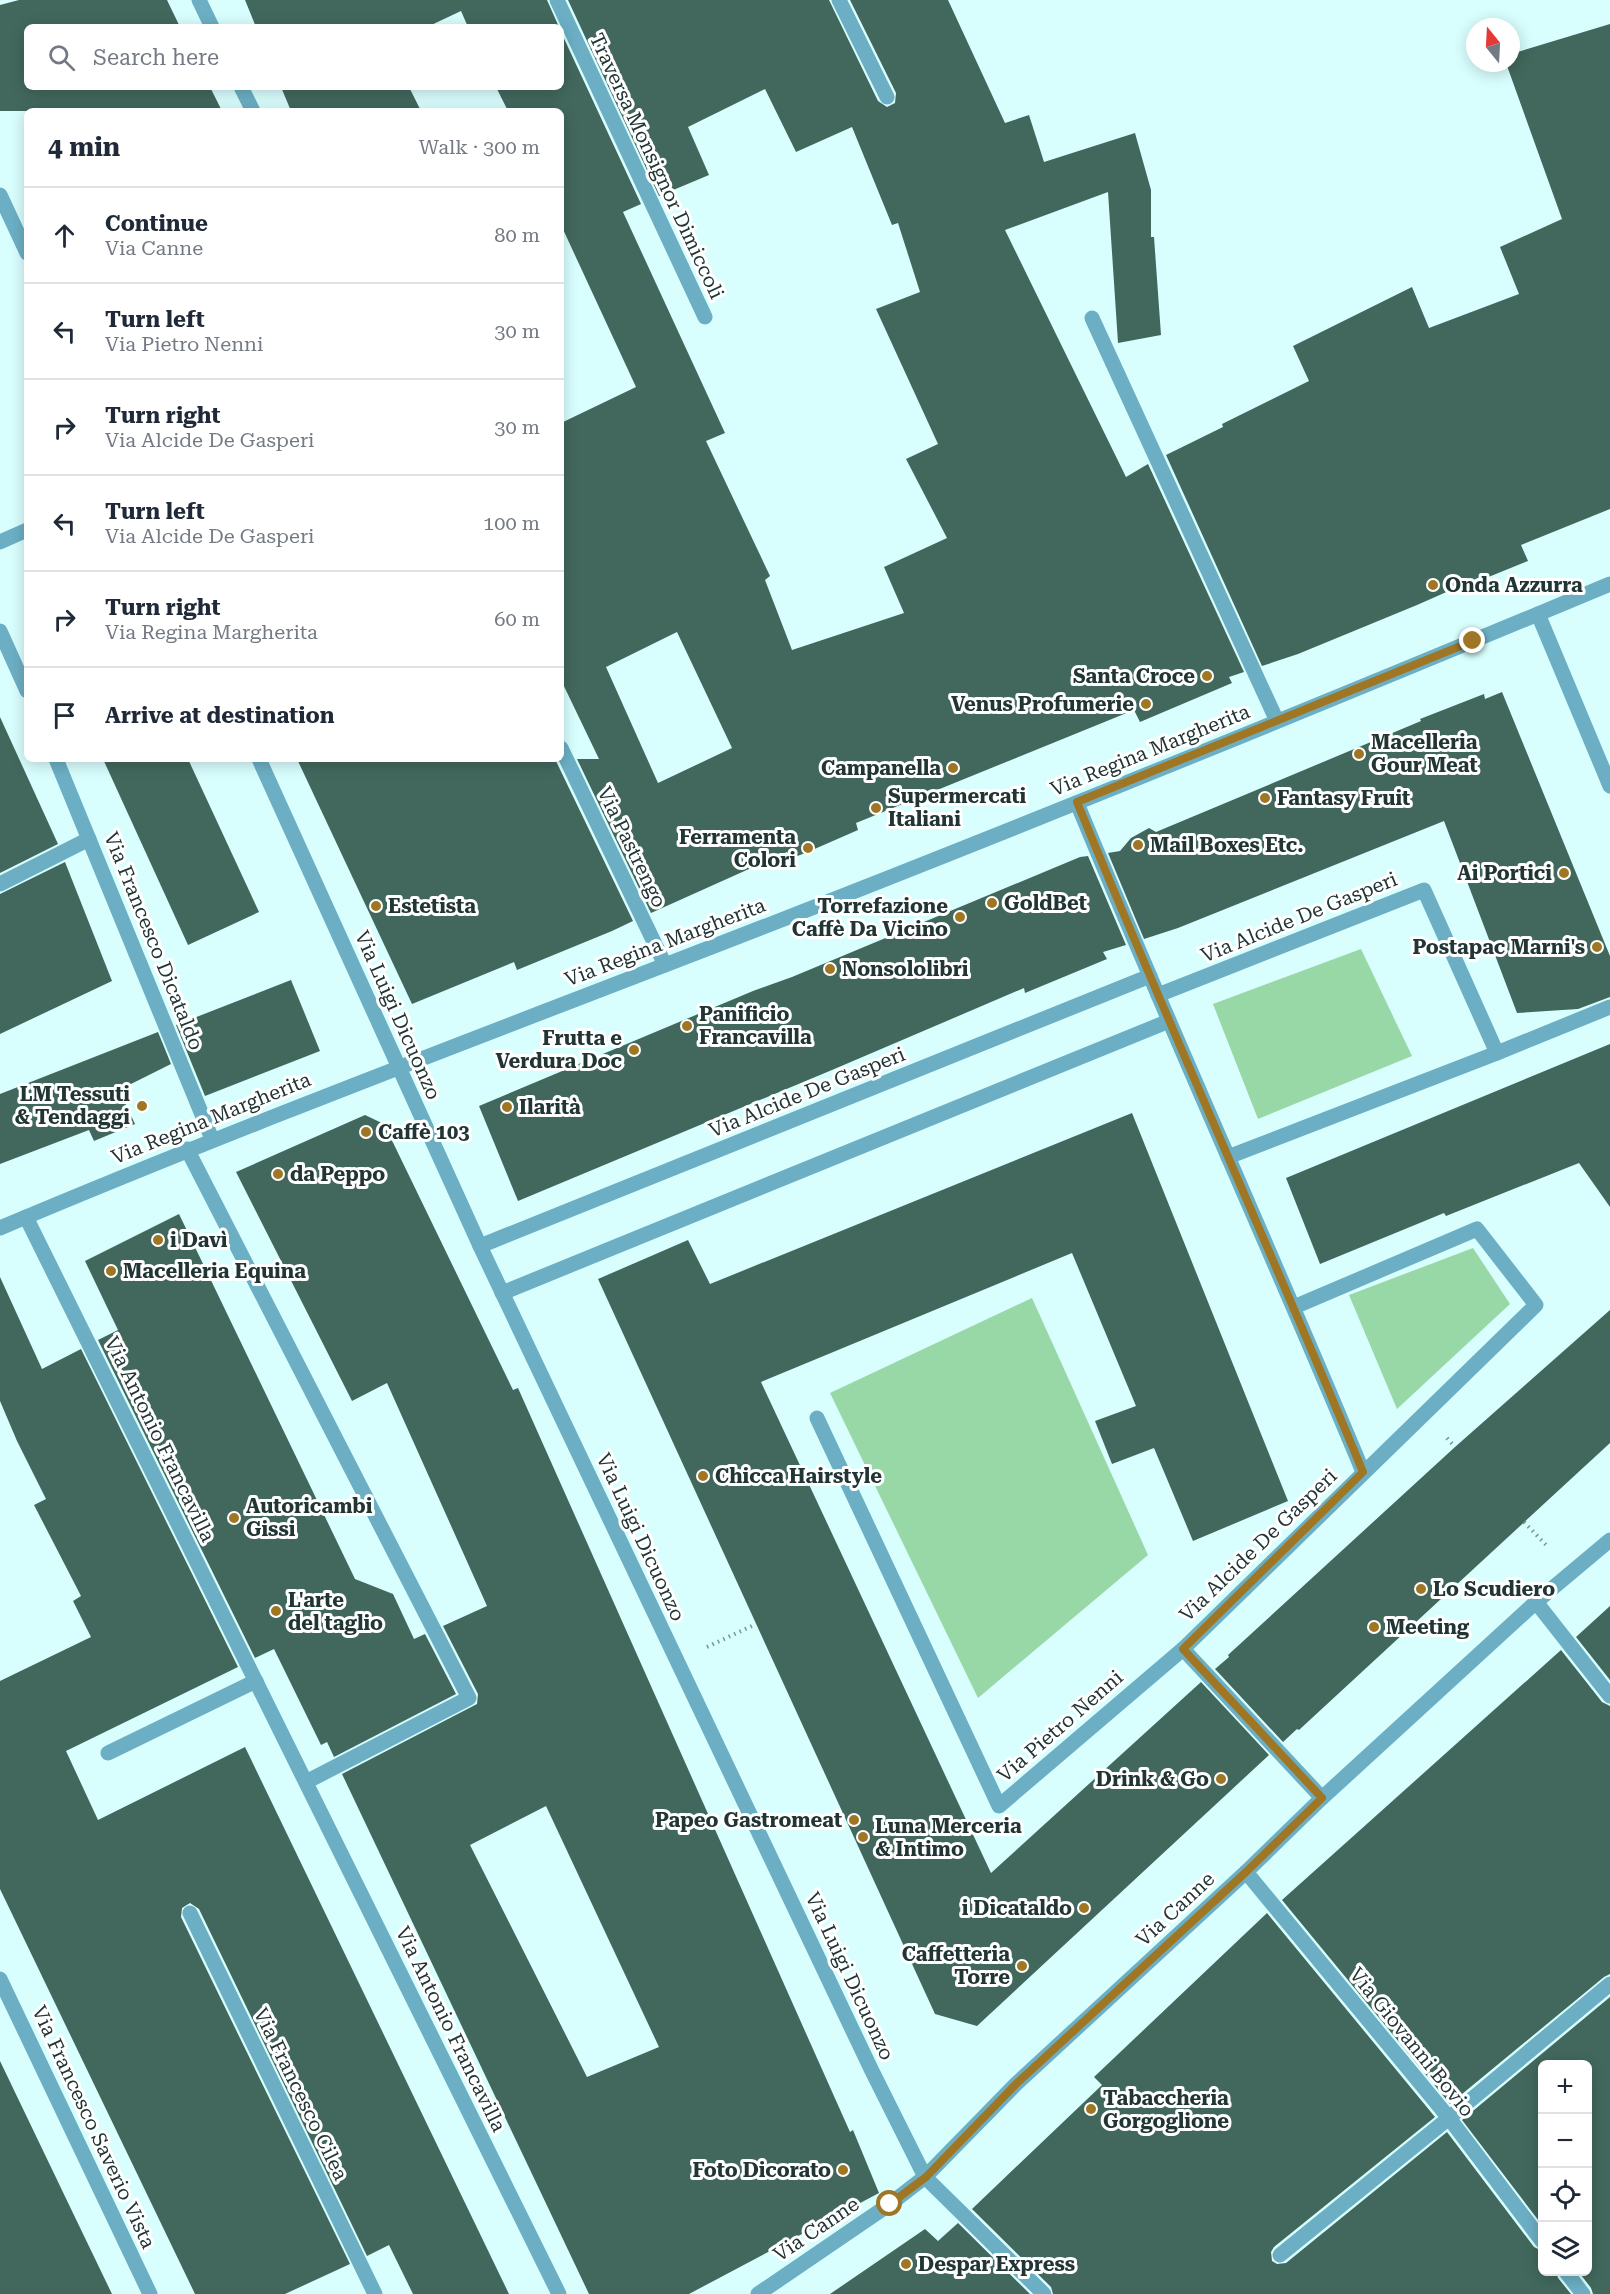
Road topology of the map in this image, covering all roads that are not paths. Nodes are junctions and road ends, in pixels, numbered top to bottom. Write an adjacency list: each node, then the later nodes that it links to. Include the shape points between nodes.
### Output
1 (199, 0): 4 (street)
2 (557, 0): 10 (street, Traversa Monsignor Dimiccoli)
3 (839, 0): 6 (street)
4 (211, 24)
5 (242, 90): 7 (street)
6 (887, 98)
7 (252, 108)
8 (2, 203): 9 (street)
9 (24, 247)
10 (705, 317)
11 (1092, 318): 18 (street)
12 (24, 531): 13 (street)
13 (0, 542)
14 (1610, 584): 15 (street, Via Regina Margherita)
15 (1538, 614): 18 (street, Via Regina Margherita); 22 (street)
16 (0, 631): 17 (street)
17 (24, 684)
18 (1277, 721): 23 (street, Via Regina Margherita)
19 (564, 754): 26 (street, Via Pastrengo)
20 (57, 762): 24 (street, Via Francesco Dicataldo)
21 (260, 762): 32 (street, Via Luigi Dicuonzo)
22 (1610, 786)
23 (1077, 802): 26 (street, Via Regina Margherita); 27 (street, Via Alcide De Gasperi)
24 (89, 839): 25 (street); 33 (street, Via Francesco Dicataldo)
25 (0, 884)
26 (665, 965): 32 (street, Via Regina Margherita)
27 (1150, 976): 28 (street, Via Alcide De Gasperi); 38 (street, Via Alcide De Gasperi)
28 (1158, 995): 30 (street, Via Alcide De Gasperi); 31 (street, Via Alcide De Gasperi, via 1424,890)
29 (1610, 1006): 31 (street)
30 (1169, 1021): 35 (street, Via Alcide De Gasperi); 39 (street)
31 (1497, 1053): 35 (street)
32 (398, 1066): 33 (street, Via Regina Margherita); 38 (street, Via Luigi Dicuonzo)
33 (212, 1139): 34 (street, Via Regina Margherita)
34 (188, 1149): 36 (street, Via Regina Margherita); 49 (street, via 470,1698)
35 (1228, 1157): 40 (street, Via Alcide De Gasperi)
36 (26, 1217): 37 (street, Via Regina Margherita); 46 (street, Via Antonio Francavilla)
37 (0, 1228)
38 (480, 1246): 39 (street, Via Luigi Dicuonzo)
39 (502, 1293): 56 (street, Via Luigi Dicuonzo)
40 (1294, 1307): 42 (street, Via Alcide De Gasperi); 42 (street, Via Alcide De Gasperi, via 1477,1229 1536,1305)
41 (817, 1418): 45 (street, Via Pietro Nenni, via 999,1806)
42 (1363, 1472): 45 (street, Via Alcide De Gasperi)
43 (1610, 1540): 44 (street, Via Canne)
44 (1536, 1602): 47 (street); 50 (street, Via Canne)
45 (1183, 1649): 50 (street)
46 (256, 1681): 48 (street); 49 (street, Via Antonio Francavilla)
47 (1610, 1696)
48 (108, 1753)
49 (306, 1782): 62 (street, Via Antonio Francavilla)
50 (1322, 1798): 51 (street, Via Canne)
51 (1246, 1872): 55 (street, Via Giovanni Bovio); 56 (street, Via Canne, via 1016,2084)
52 (190, 1913): 61 (street, Via Francesco Cilea)
53 (0, 1979): 60 (street, Via Francesco Saverio Vista)
54 (1610, 1984): 55 (street)
55 (1449, 2118): 57 (street, Via Giovanni Bovio); 58 (street)
56 (926, 2177): 63 (street, Via Canne); 64 (street, Via Luigi Dicuonzo)
57 (1538, 2236)
58 (1280, 2255)
59 (1570, 2276): 65 (street)
60 (150, 2294)
61 (375, 2294)
62 (559, 2294)
63 (758, 2294)
64 (1044, 2294)
65 (1583, 2294)

